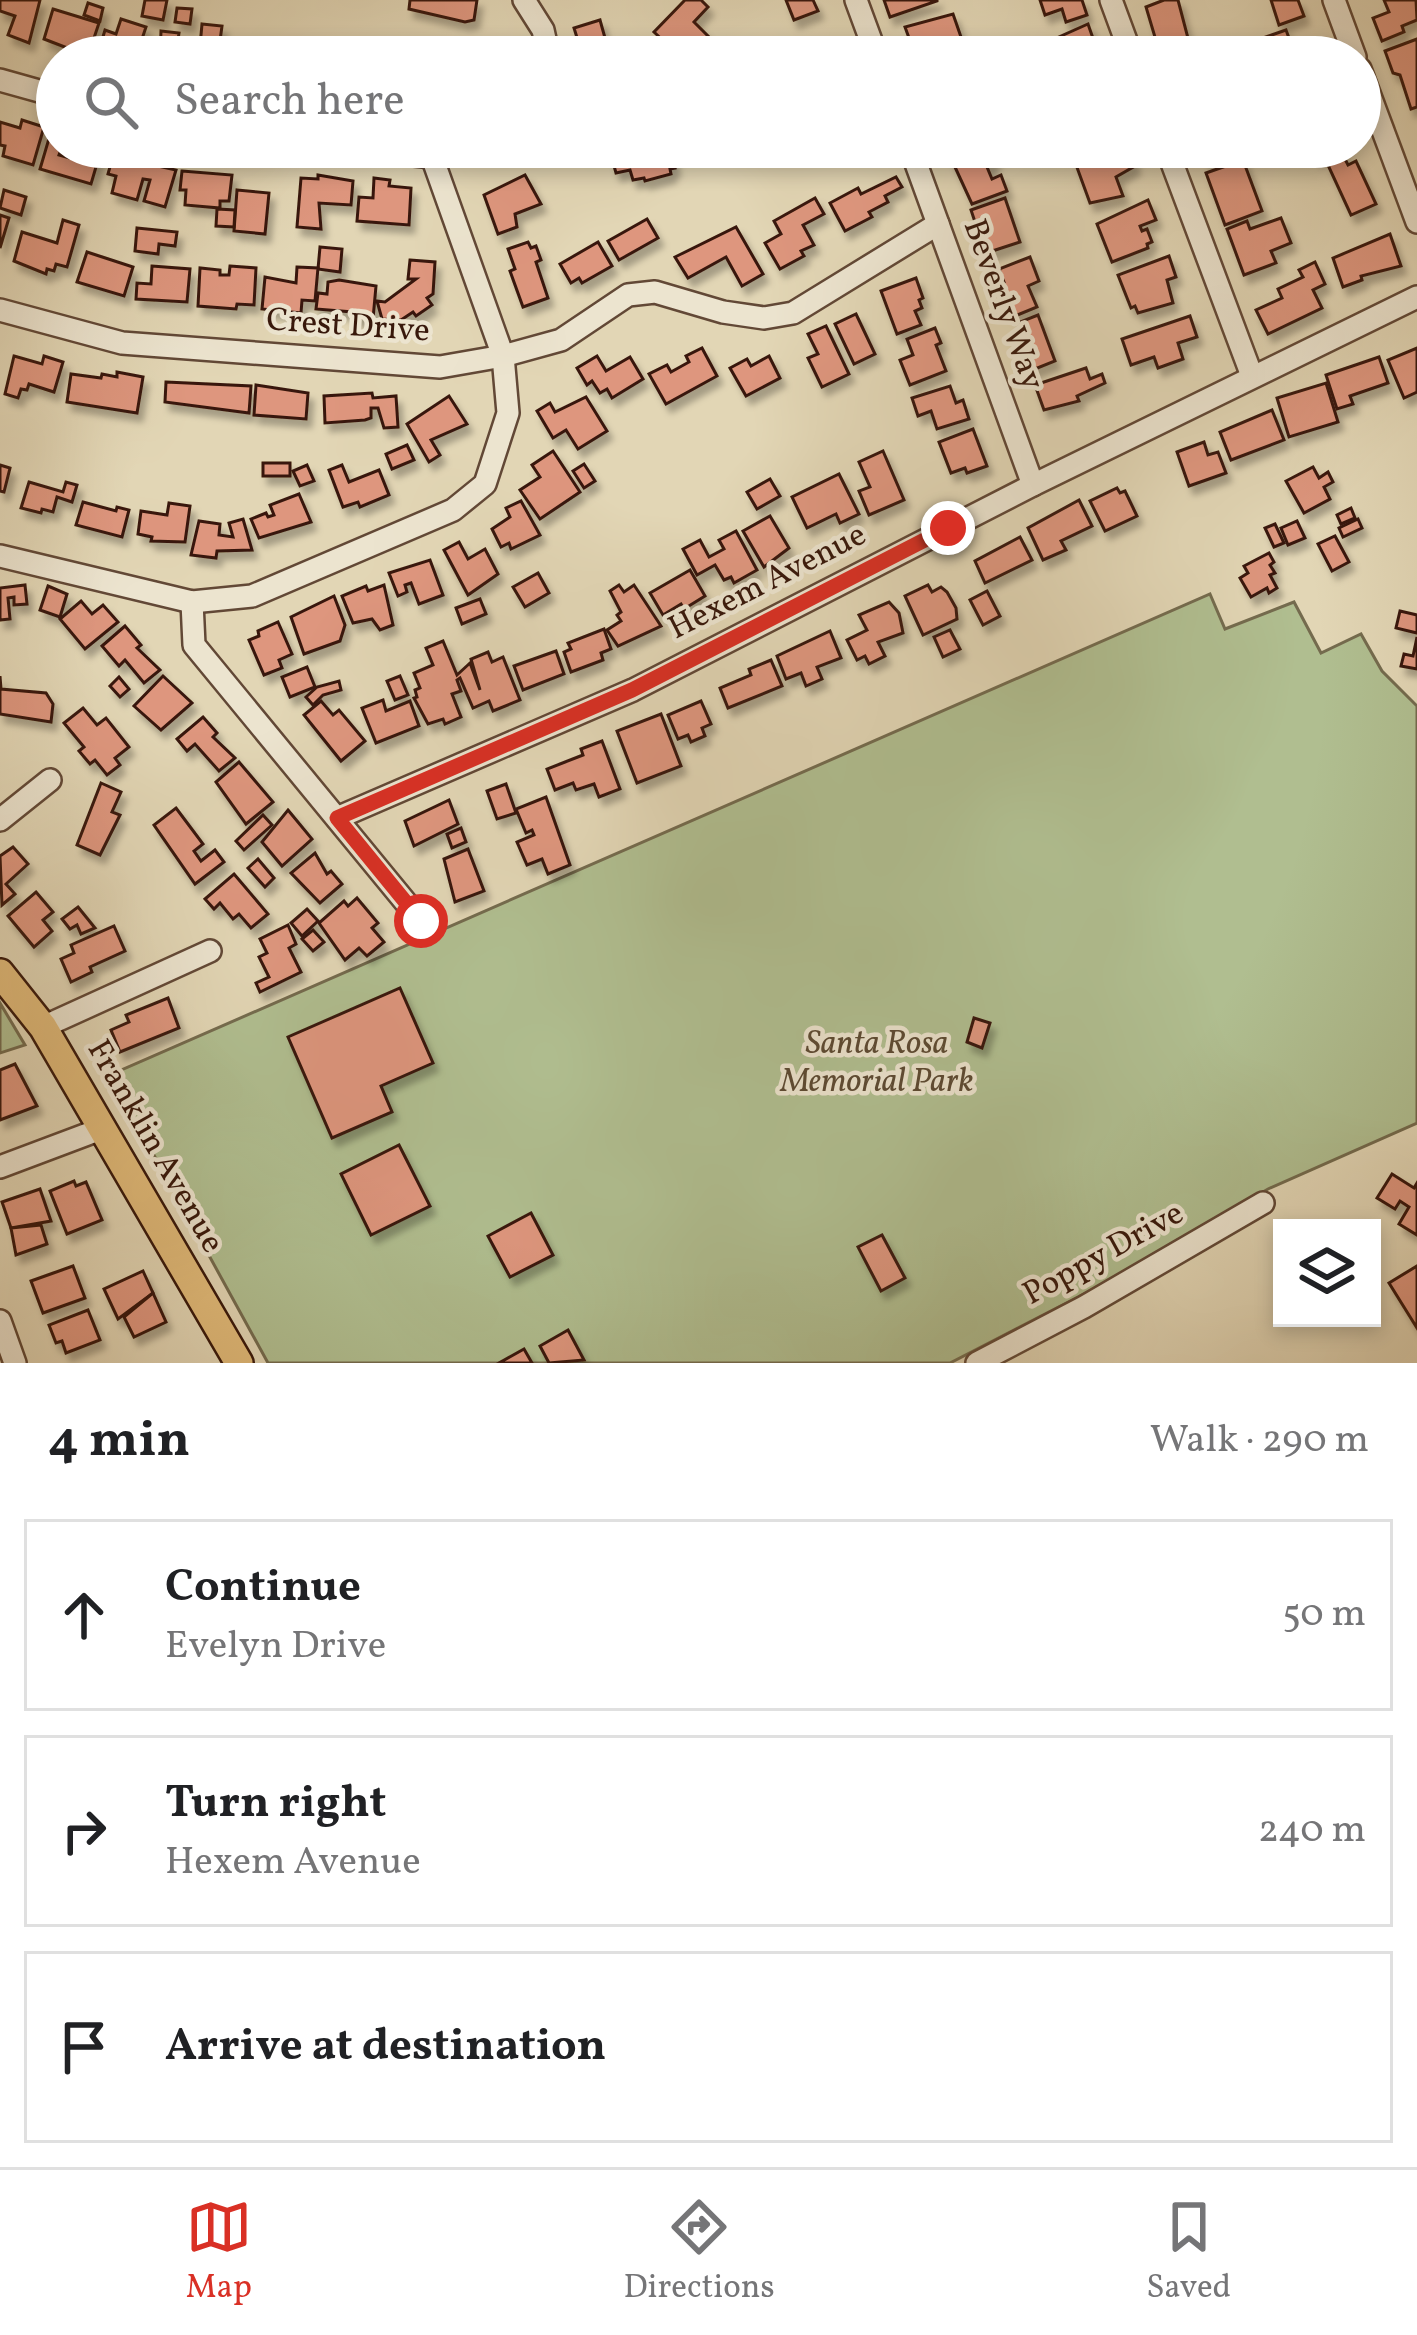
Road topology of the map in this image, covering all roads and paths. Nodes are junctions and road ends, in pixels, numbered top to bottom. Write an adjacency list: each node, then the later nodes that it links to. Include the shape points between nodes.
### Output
1 (524, 0): 5 (street)
2 (856, 0): 6 (street)
3 (1111, 0): 7 (street)
4 (1334, 0): 8 (street)
5 (545, 36)
6 (869, 36)
7 (1124, 36)
8 (1347, 36)
9 (0, 80): 10 (street)
10 (36, 90)
11 (1381, 125): 15 (street)
12 (436, 168): 19 (street)
13 (918, 168): 16 (street, Beverly Way)
14 (1174, 168): 20 (street)
15 (1417, 222)
16 (938, 224): 19 (street, Crest Drive, via 793,313 764,318 655,292 628,295 561,340); 21 (street, Beverly Way)
17 (1417, 297): 20 (street, Hexem Avenue)
18 (0, 310): 19 (street, Crest Drive, via 122,344 440,368)
19 (502, 356): 23 (street, via 508,413 485,484 453,510 252,596)
20 (1252, 376): 21 (street, Hexem Avenue)
21 (1033, 485): 25 (street, Hexem Avenue, via 632,690)
22 (0, 556): 23 (street)
23 (191, 602): 25 (street, via 194,645)
24 (50, 780): 26 (street)
25 (337, 818): 27 (street)
26 (0, 820)
27 (421, 921)
28 (210, 951): 30 (street)
29 (0, 973): 30 (main road, Franklin Avenue)
30 (43, 1027): 31 (main road, Franklin Avenue)
31 (101, 1129): 32 (street); 36 (main road, Franklin Avenue)
32 (0, 1167)
33 (1264, 1203): 37 (street, Poppy Drive)
34 (0, 1321): 35 (street)
35 (15, 1363)
36 (239, 1363)
37 (977, 1363)

